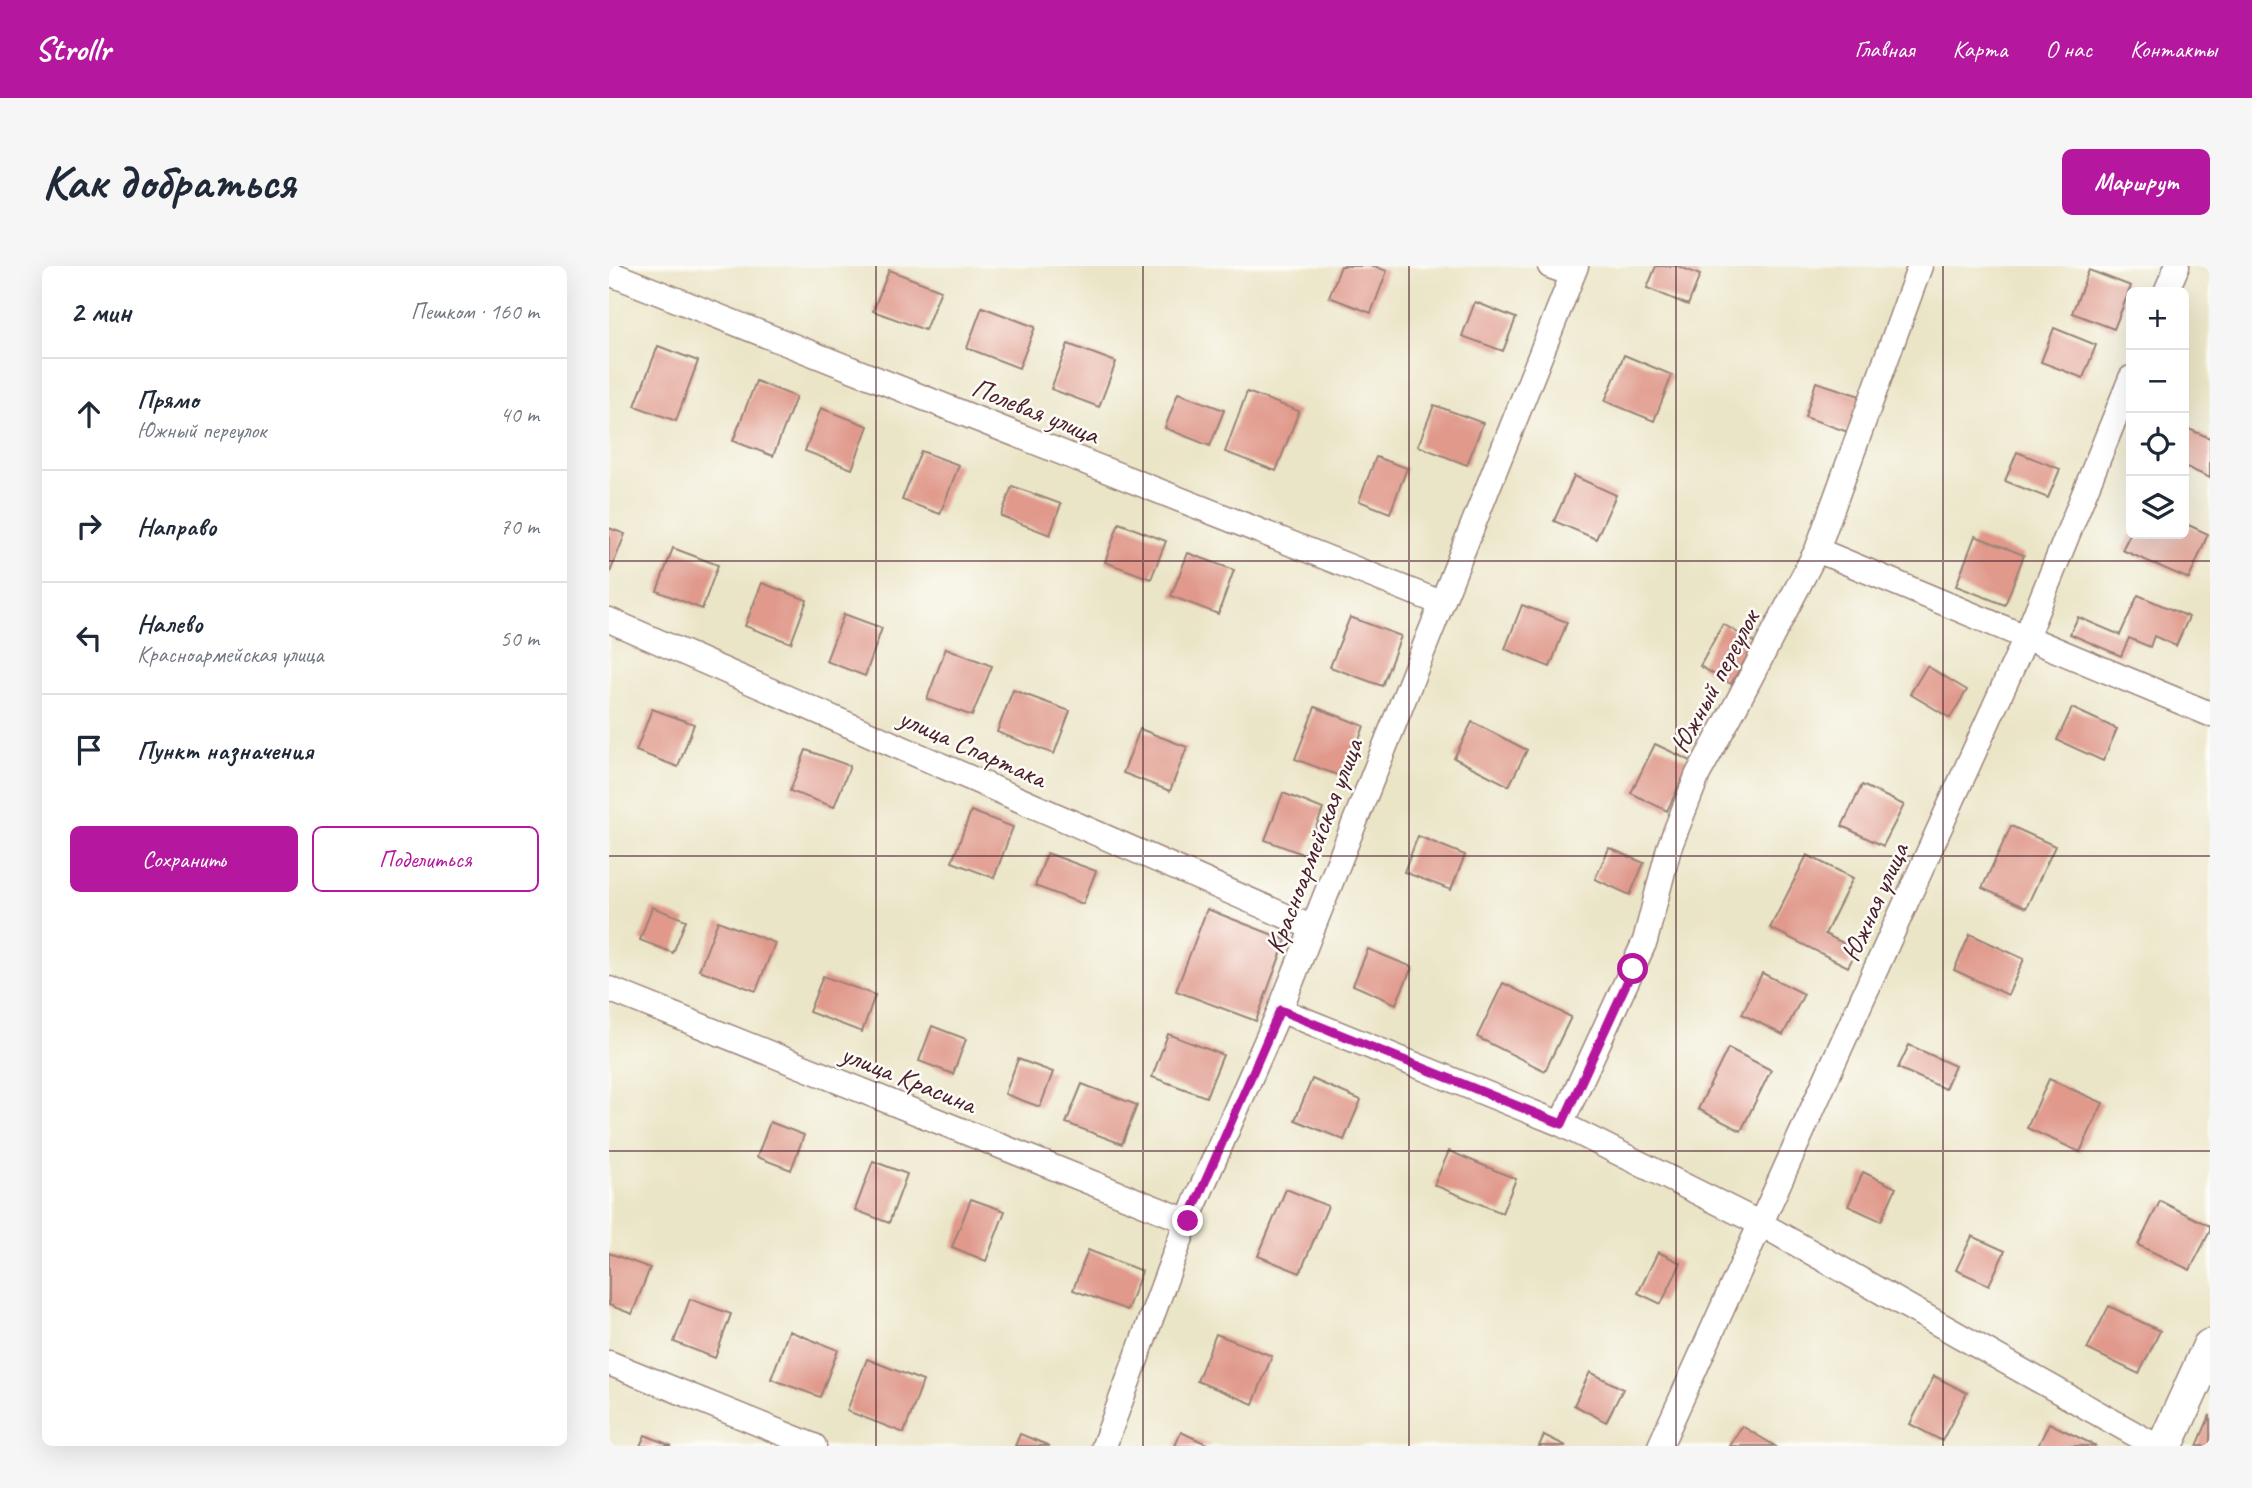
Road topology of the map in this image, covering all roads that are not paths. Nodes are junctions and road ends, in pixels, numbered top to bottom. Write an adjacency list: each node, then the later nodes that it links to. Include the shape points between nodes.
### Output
1 (1920, 266): 7 (street, Южный переулок)
2 (2177, 266): 5 (street)
3 (1566, 269): 8 (street, Красноармейская улица)
4 (609, 273): 8 (street, Полевая улица)
5 (2168, 287)
6 (2126, 390): 10 (street, Южная улица)
7 (1817, 550): 10 (street); 15 (street, Южный переулок, via 1698,774 1669,848 1645,941)
8 (1441, 603): 12 (street, Красноармейская улица)
9 (609, 620): 12 (street, улица Спартака)
10 (2026, 637): 11 (street); 17 (street, Южная улица)
11 (2210, 714)
12 (1313, 928): 14 (street, Красноармейская улица)
13 (609, 989): 16 (street, улица Красина)
14 (1280, 1010): 15 (street); 16 (street, Красноармейская улица)
15 (1562, 1124): 17 (street)
16 (1188, 1221): 21 (street, Красноармейская улица)
17 (1761, 1224): 22 (street, Южная улица); 23 (street)
18 (2210, 1347): 24 (main road)
19 (609, 1363): 20 (street)
20 (814, 1446)
21 (1104, 1446)
22 (1660, 1446)
23 (2157, 1446)
24 (2165, 1446)

